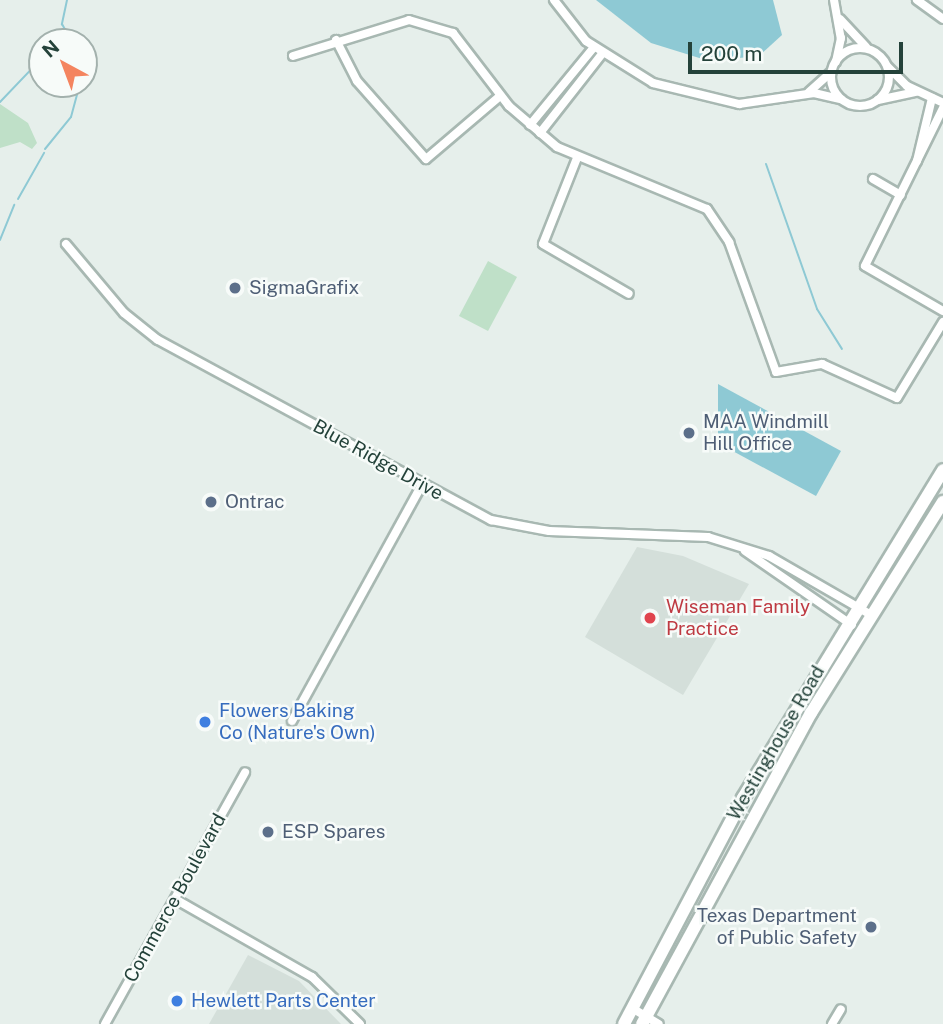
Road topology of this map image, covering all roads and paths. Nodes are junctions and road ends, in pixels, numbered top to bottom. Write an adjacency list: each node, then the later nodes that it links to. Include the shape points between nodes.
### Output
1 (554, 0): 7 (street)
2 (834, 0): 4 (street)
3 (917, 0): 5 (street)
4 (837, 12): 8 (street); 11 (street)
5 (943, 19)
6 (336, 40): 10 (street); 16 (street, via 409,20 442,27); 16 (street, via 357,81 426,159)
7 (594, 47): 9 (street); 21 (street)
8 (869, 49): 11 (street, via 847,51); 12 (street)
9 (603, 54): 15 (street, via 653,83 718,100 765,105); 22 (street)
10 (293, 56)
11 (836, 61): 13 (street)
12 (885, 62): 14 (street); 19 (street, via 888,79)
13 (831, 72): 15 (street); 18 (street)
14 (916, 92): 17 (street); 19 (street)
15 (803, 95): 18 (street)
16 (500, 96): 21 (street)
17 (932, 98): 20 (street); 24 (street)
18 (841, 99): 19 (street, via 858,106)
19 (875, 101)
20 (943, 105): 24 (street)
21 (530, 125): 22 (street)
22 (540, 132): 23 (street)
23 (578, 158): 28 (street, via 543,244); 30 (street, via 688,198 712,215 729,242 776,372 822,364 897,398)
24 (916, 164): 26 (street)
25 (873, 179): 26 (street)
26 (901, 195): 29 (street, via 865,266)
27 (66, 244): 32 (street, Blue Ridge Drive, via 124,313 158,340)
28 (629, 294)
29 (943, 311)
30 (943, 322)
31 (943, 470): 35 (main road, Westinghouse Road)
32 (422, 485): 34 (street, Blue Ridge Drive, via 491,520 528,529 678,531); 39 (street)
33 (943, 502): 36 (main road, Westinghouse Road)
34 (743, 549): 35 (street, Blue Ridge Drive, via 769,556); 37 (street, Blue Ridge Drive)
35 (856, 607): 36 (street, Blue Ridge Drive); 37 (main road, Westinghouse Road)
36 (871, 615): 38 (main road, Westinghouse Road)
37 (847, 622): 38 (street, Blue Ridge Drive); 43 (main road, Westinghouse Road, via 706,863)
38 (861, 631): 44 (main road, Westinghouse Road, via 720,871)
39 (292, 721)
40 (245, 772): 41 (street, Commerce Boulevard)
41 (175, 899): 45 (street, Commerce Boulevard); 46 (street, via 312,977)
42 (841, 1009): 48 (street)
43 (628, 1019): 44 (street)
44 (644, 1020): 47 (street)
45 (105, 1024)
46 (360, 1024)
47 (659, 1024)
48 (832, 1024)

